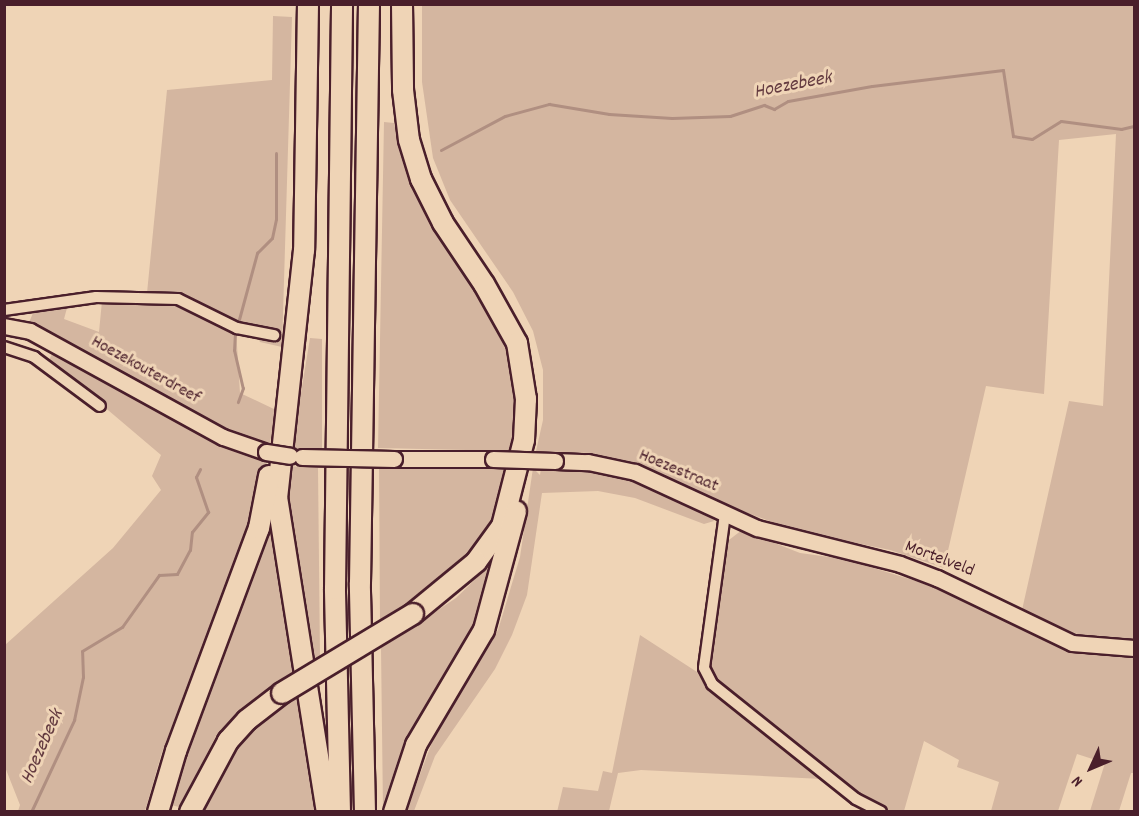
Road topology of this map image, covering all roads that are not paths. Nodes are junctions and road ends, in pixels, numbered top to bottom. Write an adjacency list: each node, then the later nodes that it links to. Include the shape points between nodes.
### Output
1 (308, 4): 10 (highway, via 303,250)
2 (342, 4): 17 (highway, via 335,589)
3 (369, 4): 18 (highway, via 360,583)
4 (402, 4): 11 (highway, via 403,90 409,140 421,179 443,223 517,343 526,399)
5 (4, 310): 7 (street, via 96,297 178,299 237,328)
6 (4, 326): 10 (street, Hoezekouterdreef, via 30,331 223,437)
7 (274, 335)
8 (4, 347): 9 (street, via 34,357)
9 (100, 406)
10 (284, 452): 12 (street, Hoezestraat, bridge, via 394,459 588,462 635,472); 14 (highway, via 273,457 259,528 176,751); 16 (highway, via 277,497 280,533 312,697)
11 (517, 476): 15 (highway, bridge, via 502,526 476,562 413,614 282,693 246,720 228,741); 19 (highway, via 519,491 513,529 484,630 416,745)
12 (725, 514): 13 (street, Mortelveld, via 785,537 900,564 974,594 1072,643); 20 (street, Hoezestraat, via 704,668 712,684 856,799)
13 (1134, 648)
14 (158, 812)
15 (190, 812)
16 (327, 812)
17 (340, 812)
18 (364, 812)
19 (394, 812)
20 (880, 812)

